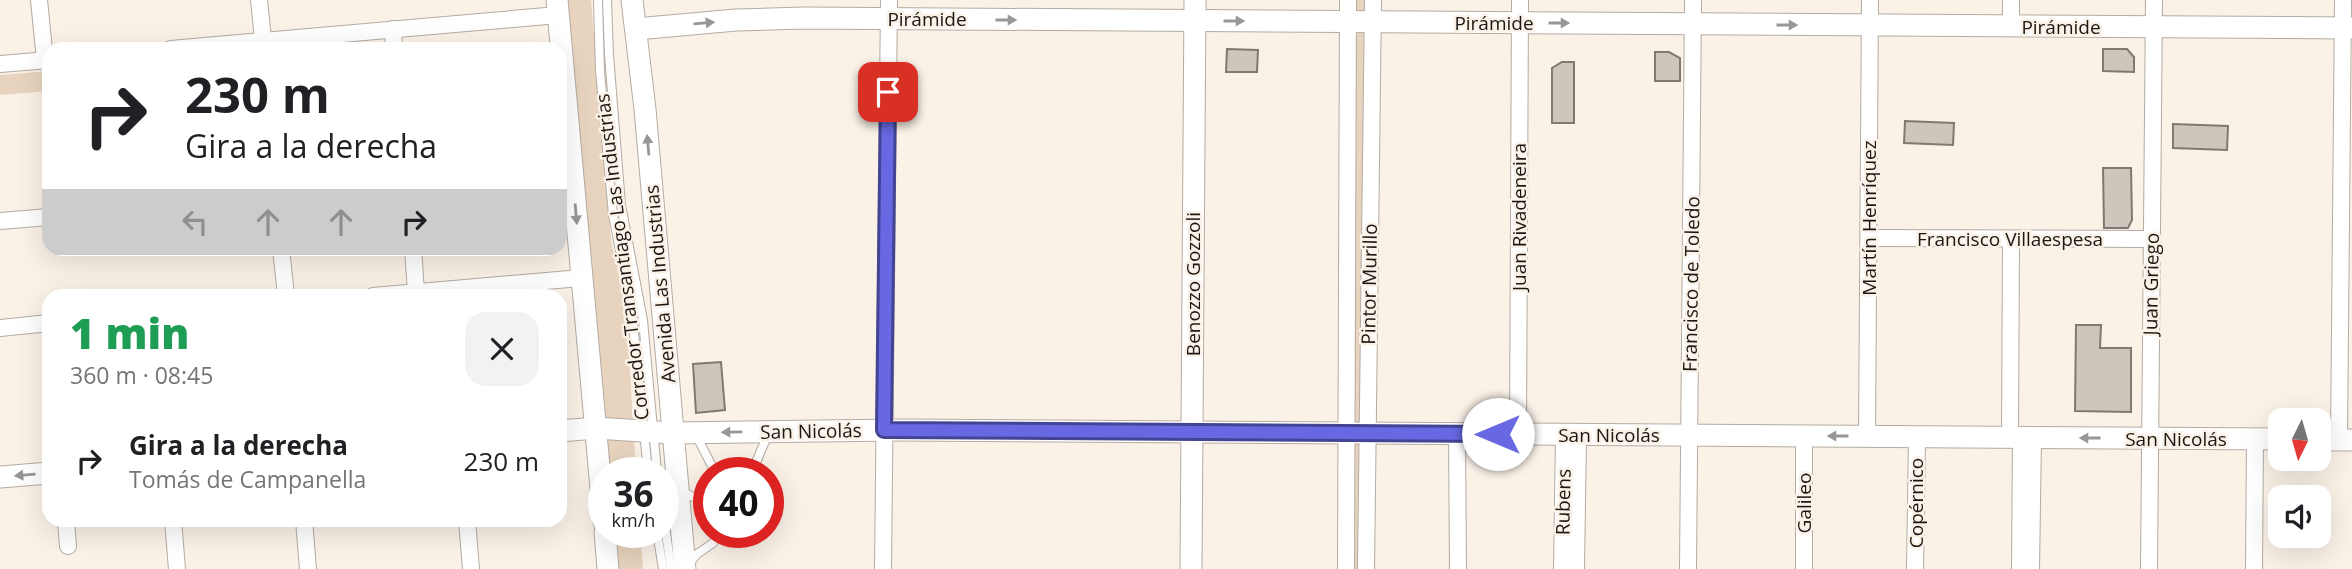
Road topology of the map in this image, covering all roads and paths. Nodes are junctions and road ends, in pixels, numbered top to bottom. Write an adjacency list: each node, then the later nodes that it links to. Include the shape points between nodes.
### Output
1 (39, 0): 27 (street)
2 (259, 0): 28 (street)
3 (598, 0): 53 (lane, Corredor Transantiago Las Industrias, via 613,215)
4 (607, 0): 53 (lane, Corredor Transantiago Las Industrias, via 621,205 643,320)
5 (632, 0): 26 (street, Avenida Las Industrias)
6 (1349, 0): 17 (street, Pintor Murillo)
7 (1373, 0): 18 (street, Pintor Murillo)
8 (1520, 0): 19 (street, Juan Rivadeneira)
9 (1693, 0): 20 (street, Francisco de Toledo)
10 (1870, 0): 21 (street, Martín Henríquez)
11 (2011, 0): 22 (street)
12 (2154, 0): 23 (street, Juan Griego)
13 (2343, 0): 24 (street)
14 (558, 7): 25 (street); 31 (street, one-way to 31)
15 (889, 10): 16 (street, Pirámide, one-way to 16); 26 (street, Pirámide, one-way to 15); 51 (street)
16 (1195, 10): 17 (street, Pirámide, one-way to 17); 54 (street, Benozzo Gozzoli)
17 (1348, 22): 18 (street, Pirámide); 56 (street, Pintor Murillo)
18 (1373, 22): 19 (street, Pirámide); 56 (street, Pintor Murillo)
19 (1520, 23): 20 (street, Pirámide, one-way to 20); 58 (street, Juan Rivadeneira)
20 (1693, 24): 21 (street, Pirámide, one-way to 21); 60 (street, Francisco de Toledo)
21 (1870, 25): 22 (street, Pirámide); 38 (street, Martín Henríquez)
22 (2011, 26): 23 (street, Pirámide)
23 (2154, 27): 24 (street, Pirámide); 40 (street, Juan Griego)
24 (2347, 28): 35 (street)
25 (393, 29): 29 (street); 30 (street)
26 (636, 29): 53 (street, Avenida Las Industrias, one-way to 26, via 645,109)
27 (45, 42)
28 (263, 42)
29 (287, 42)
30 (394, 42)
31 (561, 42)
32 (42, 60): 33 (street)
33 (0, 64)
34 (567, 113): 43 (street, one-way to 43)
35 (2347, 190): 67 (street)
36 (42, 218): 37 (street)
37 (0, 221)
38 (1868, 238): 39 (street, Francisco Villaespesa); 62 (street, Martín Henríquez)
39 (2011, 239): 40 (street, Francisco Villaespesa); 64 (street)
40 (2152, 239): 65 (street, Juan Griego)
41 (283, 256): 44 (street)
42 (413, 256): 45 (street)
43 (581, 278): 46 (street); 49 (street)
44 (285, 289)
45 (416, 289)
46 (451, 289)
47 (42, 324): 48 (street)
48 (0, 328)
49 (596, 428): 50 (street, San Nicolás); 53 (street, San Nicolás); 68 (street)
50 (567, 430)
51 (884, 430): 52 (street, San Nicolás); 54 (street, San Nicolás); 93 (street)
52 (769, 431): 55 (street, San Nicolás, one-way to 55); 73 (lane)
53 (655, 432): 55 (street, San Nicolás); 69 (lane, Corredor Transantiago Las Industrias); 70 (lane, Corredor Transantiago Las Industrias); 71 (street, Avenida Las Industrias)
54 (1192, 432): 56 (street, San Nicolás); 94 (street, Benozzo Gozzoli)
55 (694, 433): 72 (lane)
56 (1357, 433): 57 (street, San Nicolás); 95 (street, Pintor Murillo); 96 (street, Pintor Murillo)
57 (1457, 434): 58 (street, San Nicolás); 97 (street)
58 (1518, 434): 59 (street, San Nicolás)
59 (1571, 435): 60 (street, San Nicolás); 98 (street, Rubens); 99 (street, Rubens)
60 (1689, 436): 61 (street, San Nicolás); 100 (street, Francisco de Toledo)
61 (1804, 436): 62 (street, San Nicolás, one-way to 61); 101 (street, Galileo)
62 (1867, 437): 63 (street, San Nicolás)
63 (1917, 437): 64 (street, San Nicolás); 102 (street, Copérnico)
64 (2021, 438): 65 (street, San Nicolás, one-way to 64); 103 (street); 104 (street)
65 (2150, 439): 66 (street, San Nicolás); 105 (street, Juan Griego)
66 (2267, 439): 106 (street); 107 (street)
67 (2337, 440)
68 (598, 457)
69 (651, 457)
70 (656, 457)
71 (665, 457)
72 (707, 457)
73 (758, 457)
74 (42, 474): 75 (street, one-way to 75)
75 (0, 477)
76 (679, 501): 92 (street, Avenida Las Industrias)
77 (67, 527): 81 (street)
78 (174, 527): 86 (street)
79 (305, 527): 87 (street)
80 (468, 527): 88 (street)
81 (68, 546)
82 (606, 548): 89 (street)
83 (660, 548): 90 (lane)
84 (668, 548): 91 (lane)
85 (706, 548): 92 (lane)
86 (177, 569)
87 (308, 569)
88 (471, 569)
89 (608, 569)
90 (663, 569)
91 (671, 569)
92 (685, 569)
93 (883, 569)
94 (1191, 569)
95 (1346, 569)
96 (1366, 569)
97 (1458, 569)
98 (1562, 569)
99 (1576, 569)
100 (1688, 569)
101 (1804, 569)
102 (1915, 569)
103 (2020, 569)
104 (2031, 569)
105 (2149, 569)
106 (2254, 569)
107 (2265, 569)

